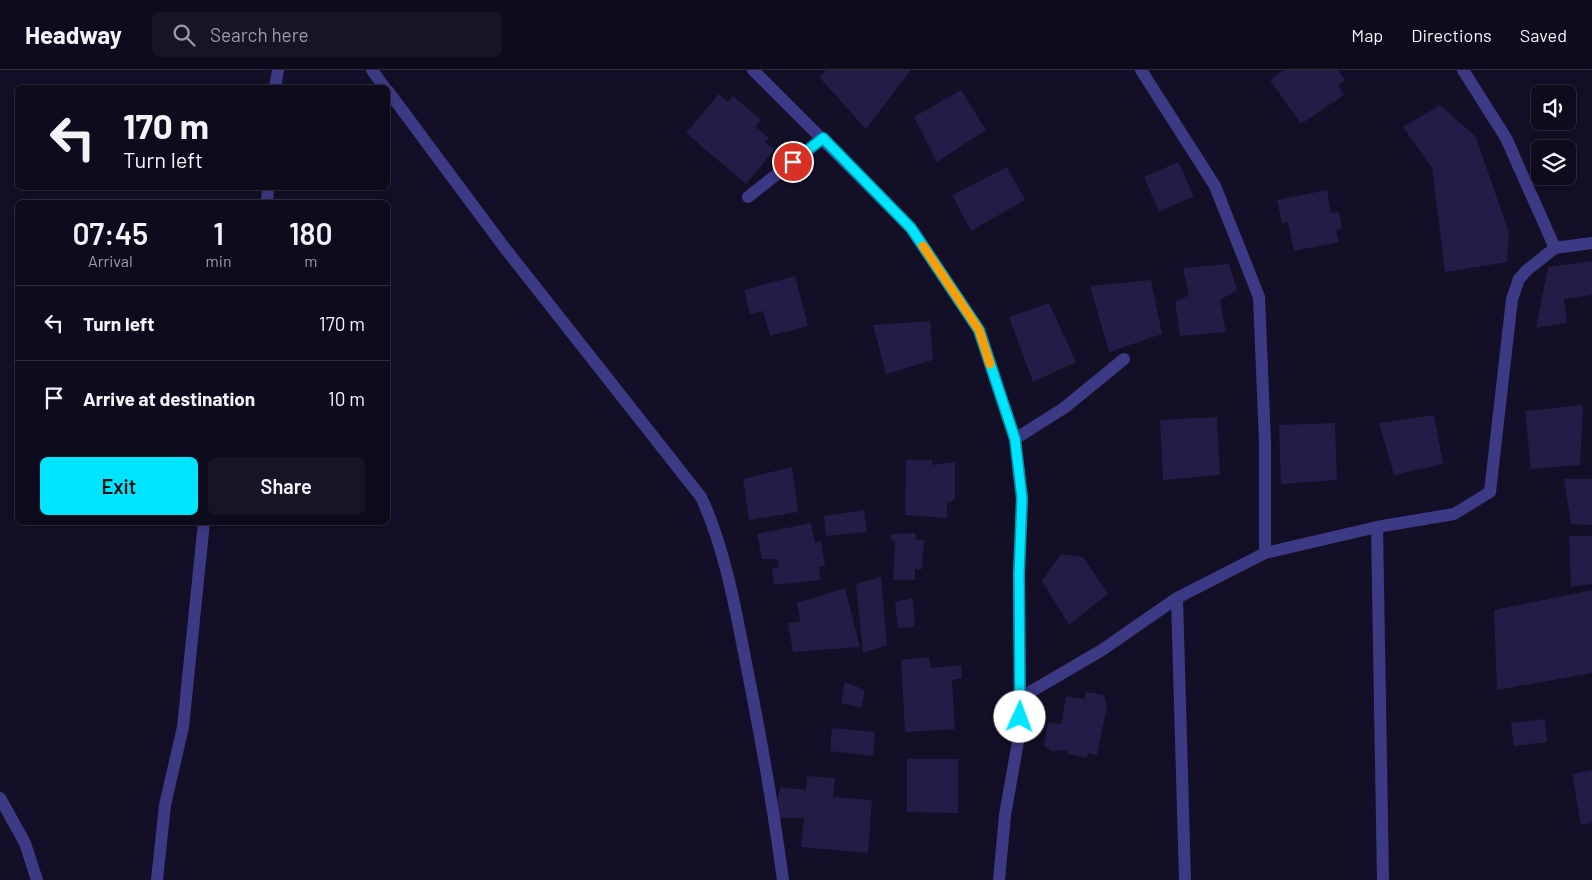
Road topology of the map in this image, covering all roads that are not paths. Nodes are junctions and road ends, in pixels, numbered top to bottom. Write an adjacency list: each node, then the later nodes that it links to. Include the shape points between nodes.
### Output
1 (278, 70): 6 (street)
2 (372, 70): 7 (street)
3 (753, 70): 9 (street)
4 (1141, 70): 17 (street, via 1215,186 1258,297 1265,442)
5 (1463, 70): 12 (street, via 1506,138)
6 (276, 85)
7 (383, 85)
8 (390, 93): 23 (street, via 504,247 701,497 712,520 737,616 760,732)
9 (823, 138): 10 (street); 14 (street, via 911,228 979,330)
10 (748, 197)
11 (1592, 243): 12 (street)
12 (1555, 248): 16 (street, via 1527,270 1519,280 1512,299 1490,492 1454,514)
13 (1124, 359): 14 (street, via 1064,408)
14 (1015, 439): 19 (street, via 1022,498)
15 (204, 525): 22 (street, via 183,727 165,805)
16 (1377, 527): 17 (street); 26 (street)
17 (1265, 553): 18 (street)
18 (1177, 598): 19 (street, via 1102,650); 25 (street)
19 (1020, 698): 24 (street, via 1019,736 1005,815)
20 (0, 798): 21 (street, via 24,843)
21 (37, 880)
22 (157, 880)
23 (783, 880)
24 (999, 880)
25 (1185, 880)
26 (1383, 880)

